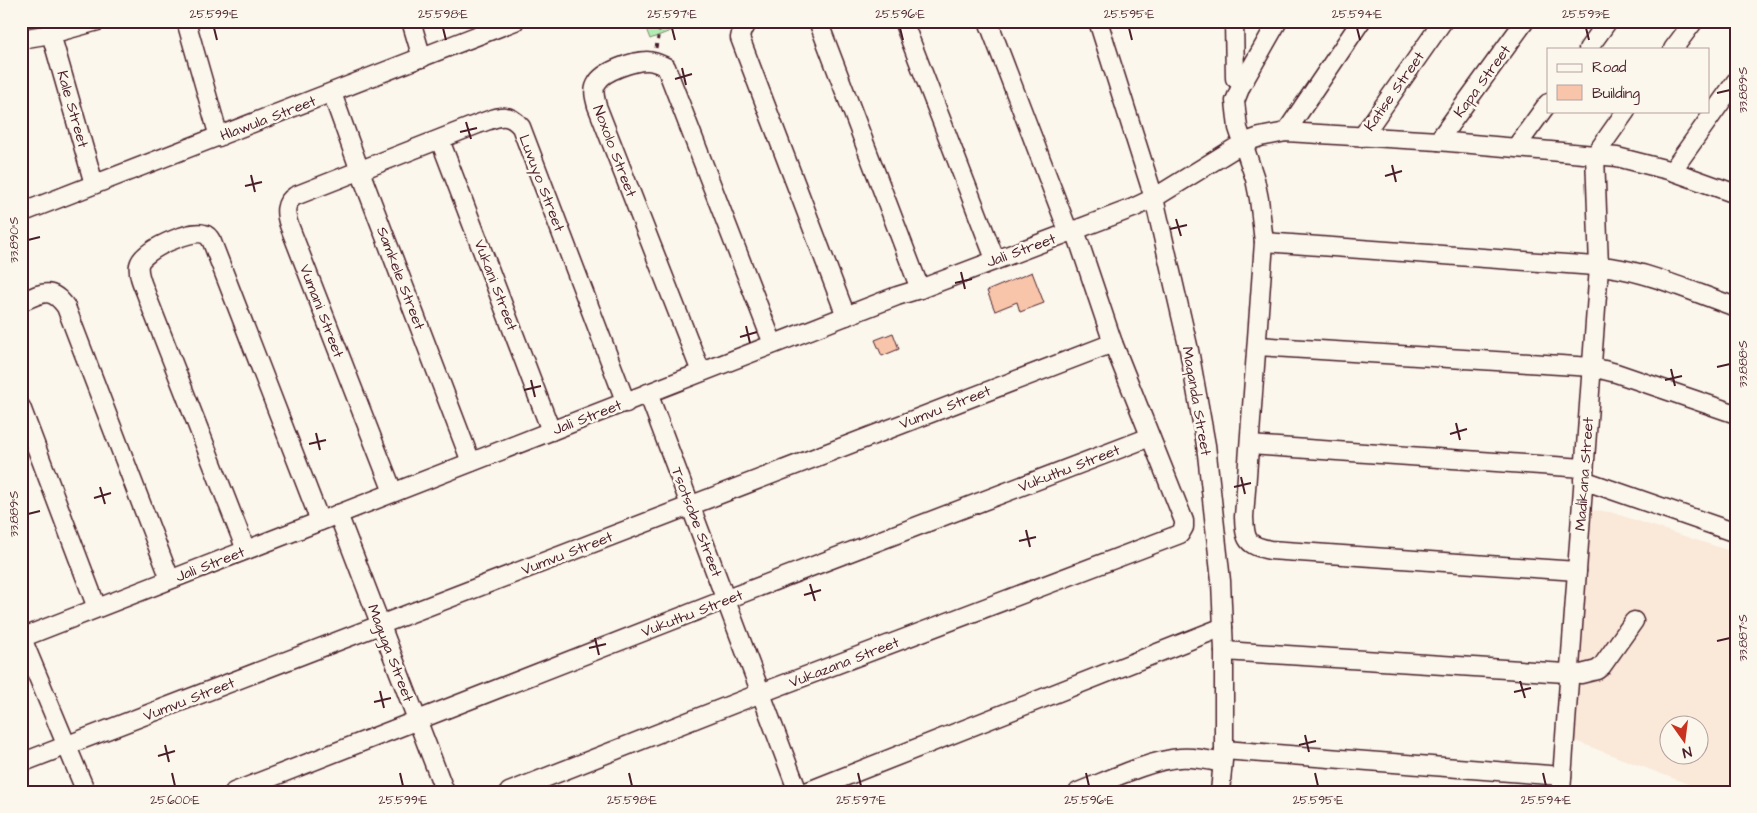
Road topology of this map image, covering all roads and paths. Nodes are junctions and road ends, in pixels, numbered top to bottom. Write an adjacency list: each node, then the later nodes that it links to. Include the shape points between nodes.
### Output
1 (97, 21): 18 (street)
2 (186, 21): 30 (street)
3 (411, 21): 22 (street)
4 (515, 21): 22 (street, Hlawula Street)
5 (660, 21): 23 (path)
6 (750, 21): 50 (street, via 742,29 740,38)
7 (818, 21): 47 (street)
8 (903, 21): 45 (street)
9 (988, 21): 43 (street)
10 (1098, 21): 41 (street, Maqanda Street)
11 (1234, 21): 25 (street, via 1235,78)
12 (1278, 21): 25 (street)
13 (1361, 21): 29 (street)
14 (1443, 21): 31 (street, Katise Street)
15 (1525, 21): 33 (street, Kapa Street)
16 (1608, 21): 20 (street)
17 (1694, 21): 21 (street)
18 (51, 34): 19 (street); 39 (street, Kale Street)
19 (21, 39)
20 (1589, 48)
21 (1674, 48)
22 (422, 58): 26 (street, Hlawula Street)
23 (653, 62): 52 (street, via 666,67); 55 (street, Noxolo Street, via 637,62 606,74 597,82 594,96)
24 (1736, 81): 38 (street)
25 (1242, 82): 34 (street, via 1235,109)
26 (332, 94): 30 (street, Hlawula Street); 37 (street, Samkele Street)
27 (1547, 104): 35 (street)
28 (1625, 112): 36 (street)
29 (1286, 132): 31 (street, Jali Street); 34 (street, Jali Street)
30 (219, 137): 39 (street, Hlawula Street)
31 (1362, 137): 33 (street, Jali Street)
32 (440, 140): 37 (street, Luvuyo Street); 57 (street, Luvuyo Street, via 501,117 512,118 521,127); 60 (street, Vukani Street)
33 (1438, 141): 35 (street, Jali Street)
34 (1243, 143): 41 (street, Jali Street); 44 (street, via 1258,192)
35 (1516, 147): 36 (street, Jali Street)
36 (1595, 155): 38 (street, Jali Street, via 1634,160); 46 (street, Madikana Street)
37 (360, 171): 63 (street, Samkele Street); 65 (street, Vumani Street, via 295,196 288,203 286,212)
38 (1672, 171): 40 (street, Jali Street)
39 (94, 184): 42 (street, Hlawula Street)
40 (1735, 193)
41 (1154, 198): 43 (street, Jali Street); 77 (street, Maqanda Street, via 1189,350 1206,445 1221,581)
42 (21, 213)
43 (1072, 232): 45 (street, Jali Street); 51 (street)
44 (1264, 242): 46 (street); 53 (street)
45 (996, 259): 47 (street, Jali Street)
46 (1599, 267): 49 (street, via 1621,268); 54 (street, Madikana Street)
47 (920, 289): 50 (street, Jali Street)
48 (21, 302): 72 (street, via 48,292 66,307)
49 (1736, 307)
50 (846, 316): 52 (street, Jali Street)
51 (1113, 342): 61 (street); 66 (street, Vumvu Street)
52 (773, 344): 55 (street, Jali Street)
53 (1257, 346): 54 (street); 62 (street)
54 (1592, 367): 59 (street); 64 (street, Madikana Street)
55 (701, 372): 56 (street, Jali Street)
56 (648, 393): 57 (street, Jali Street); 66 (street, Tsotsobe Street)
57 (626, 403): 60 (street, Jali Street)
58 (21, 407): 74 (street)
59 (1736, 414)
60 (551, 431): 63 (street, Jali Street)
61 (1150, 437): 73 (street, Vukuthu Street); 81 (street, Vukazana Street, via 1184,521 1180,534)
62 (1250, 445): 64 (street); 71 (street, via 1244,531 1249,543 1256,547)
63 (472, 462): 65 (street, Jali Street)
64 (1584, 474): 69 (street); 71 (street, Madikana Street)
65 (393, 492): 67 (street, Jali Street)
66 (691, 506): 73 (street, Tsotsobe Street); 76 (street, Vumvu Street)
67 (338, 514): 68 (street, Jali Street); 76 (street, Maguga Street)
68 (320, 521): 70 (street, Jali Street); 70 (street, via 212,242 200,233 179,238 149,252 142,258 139,270)
69 (1736, 533)
70 (246, 550): 72 (street, Jali Street)
71 (1577, 571): 80 (street, Madikana Street)
72 (170, 579): 74 (street, Jali Street)
73 (727, 599): 81 (street, Tsotsobe Street); 82 (street, Vukuthu Street)
74 (97, 608): 78 (street, Jali Street)
75 (1634, 621): 80 (street, via 1602,666 1581,674)
76 (380, 625): 82 (street, Maguga Street); 83 (street, Vumvu Street)
77 (1222, 626): 79 (street, Maqanda Street); 92 (street)
78 (21, 637): 83 (street)
79 (1224, 651): 80 (street); 84 (street, Maqanda Street)
80 (1570, 673): 86 (street, Madikana Street)
81 (761, 693): 90 (street, Vukazana Street); 91 (street, Tsotsobe Street)
82 (417, 720): 88 (street, Vukuthu Street); 89 (street, Maguga Street)
83 (68, 746): 85 (street, Vumvu Street); 87 (street)
84 (1223, 756): 86 (street); 93 (street, via 1156,762); 94 (street, Maqanda Street)
85 (21, 763)
86 (1561, 784)
87 (86, 792)
88 (234, 792)
89 (444, 792)
90 (509, 792)
91 (798, 792)
92 (806, 792)
93 (1078, 792)
94 (1220, 792)

